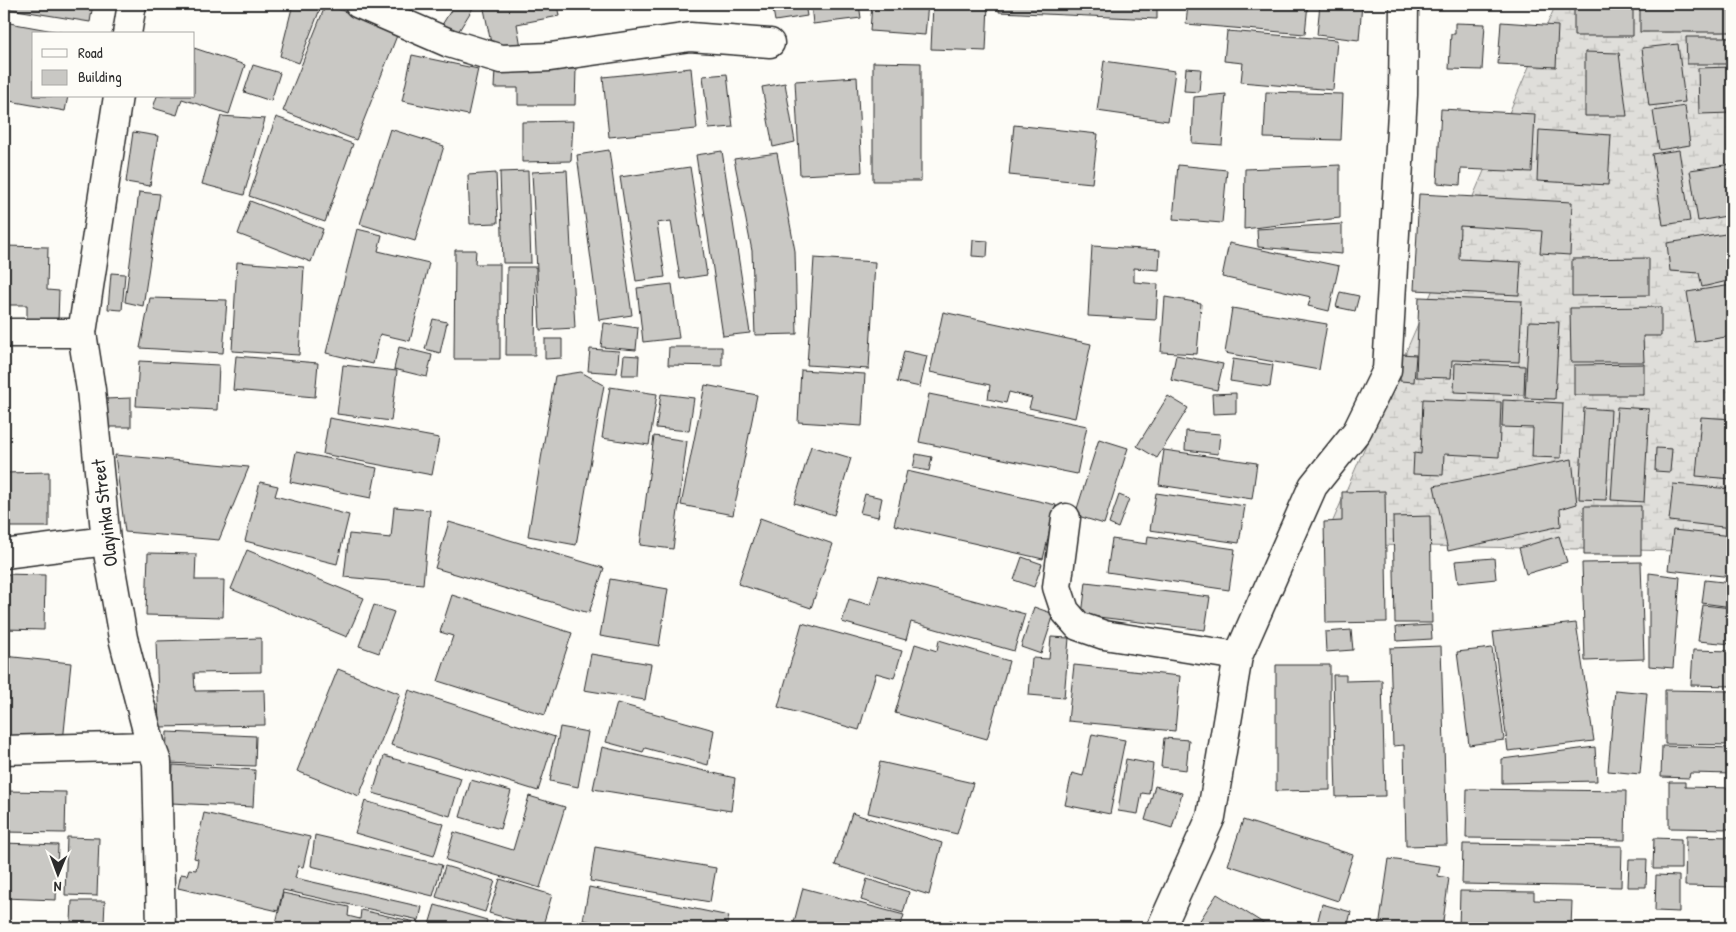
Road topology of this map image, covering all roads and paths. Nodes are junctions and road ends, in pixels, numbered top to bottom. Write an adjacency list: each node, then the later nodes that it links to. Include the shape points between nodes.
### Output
1 (132, 4): 4 (street)
2 (359, 4): 5 (street, via 449,43 501,59 550,57 690,37)
3 (1404, 4): 12 (street, via 1403,95 1387,370 1357,432 1312,486)
4 (128, 32)
5 (770, 43)
6 (118, 98): 8 (street, Olayinka Street)
7 (4, 333): 8 (street)
8 (82, 333): 10 (street, Olayinka Street)
9 (1066, 518): 12 (street, via 1057,587 1065,611 1078,626 1104,635)
10 (106, 541): 11 (street); 14 (street, Olayinka Street, via 123,638)
11 (4, 554)
12 (1238, 656): 16 (street, via 1211,817)
13 (4, 750): 14 (street)
14 (154, 754): 15 (street, Olayinka Street)
15 (161, 928)
16 (1161, 928)

